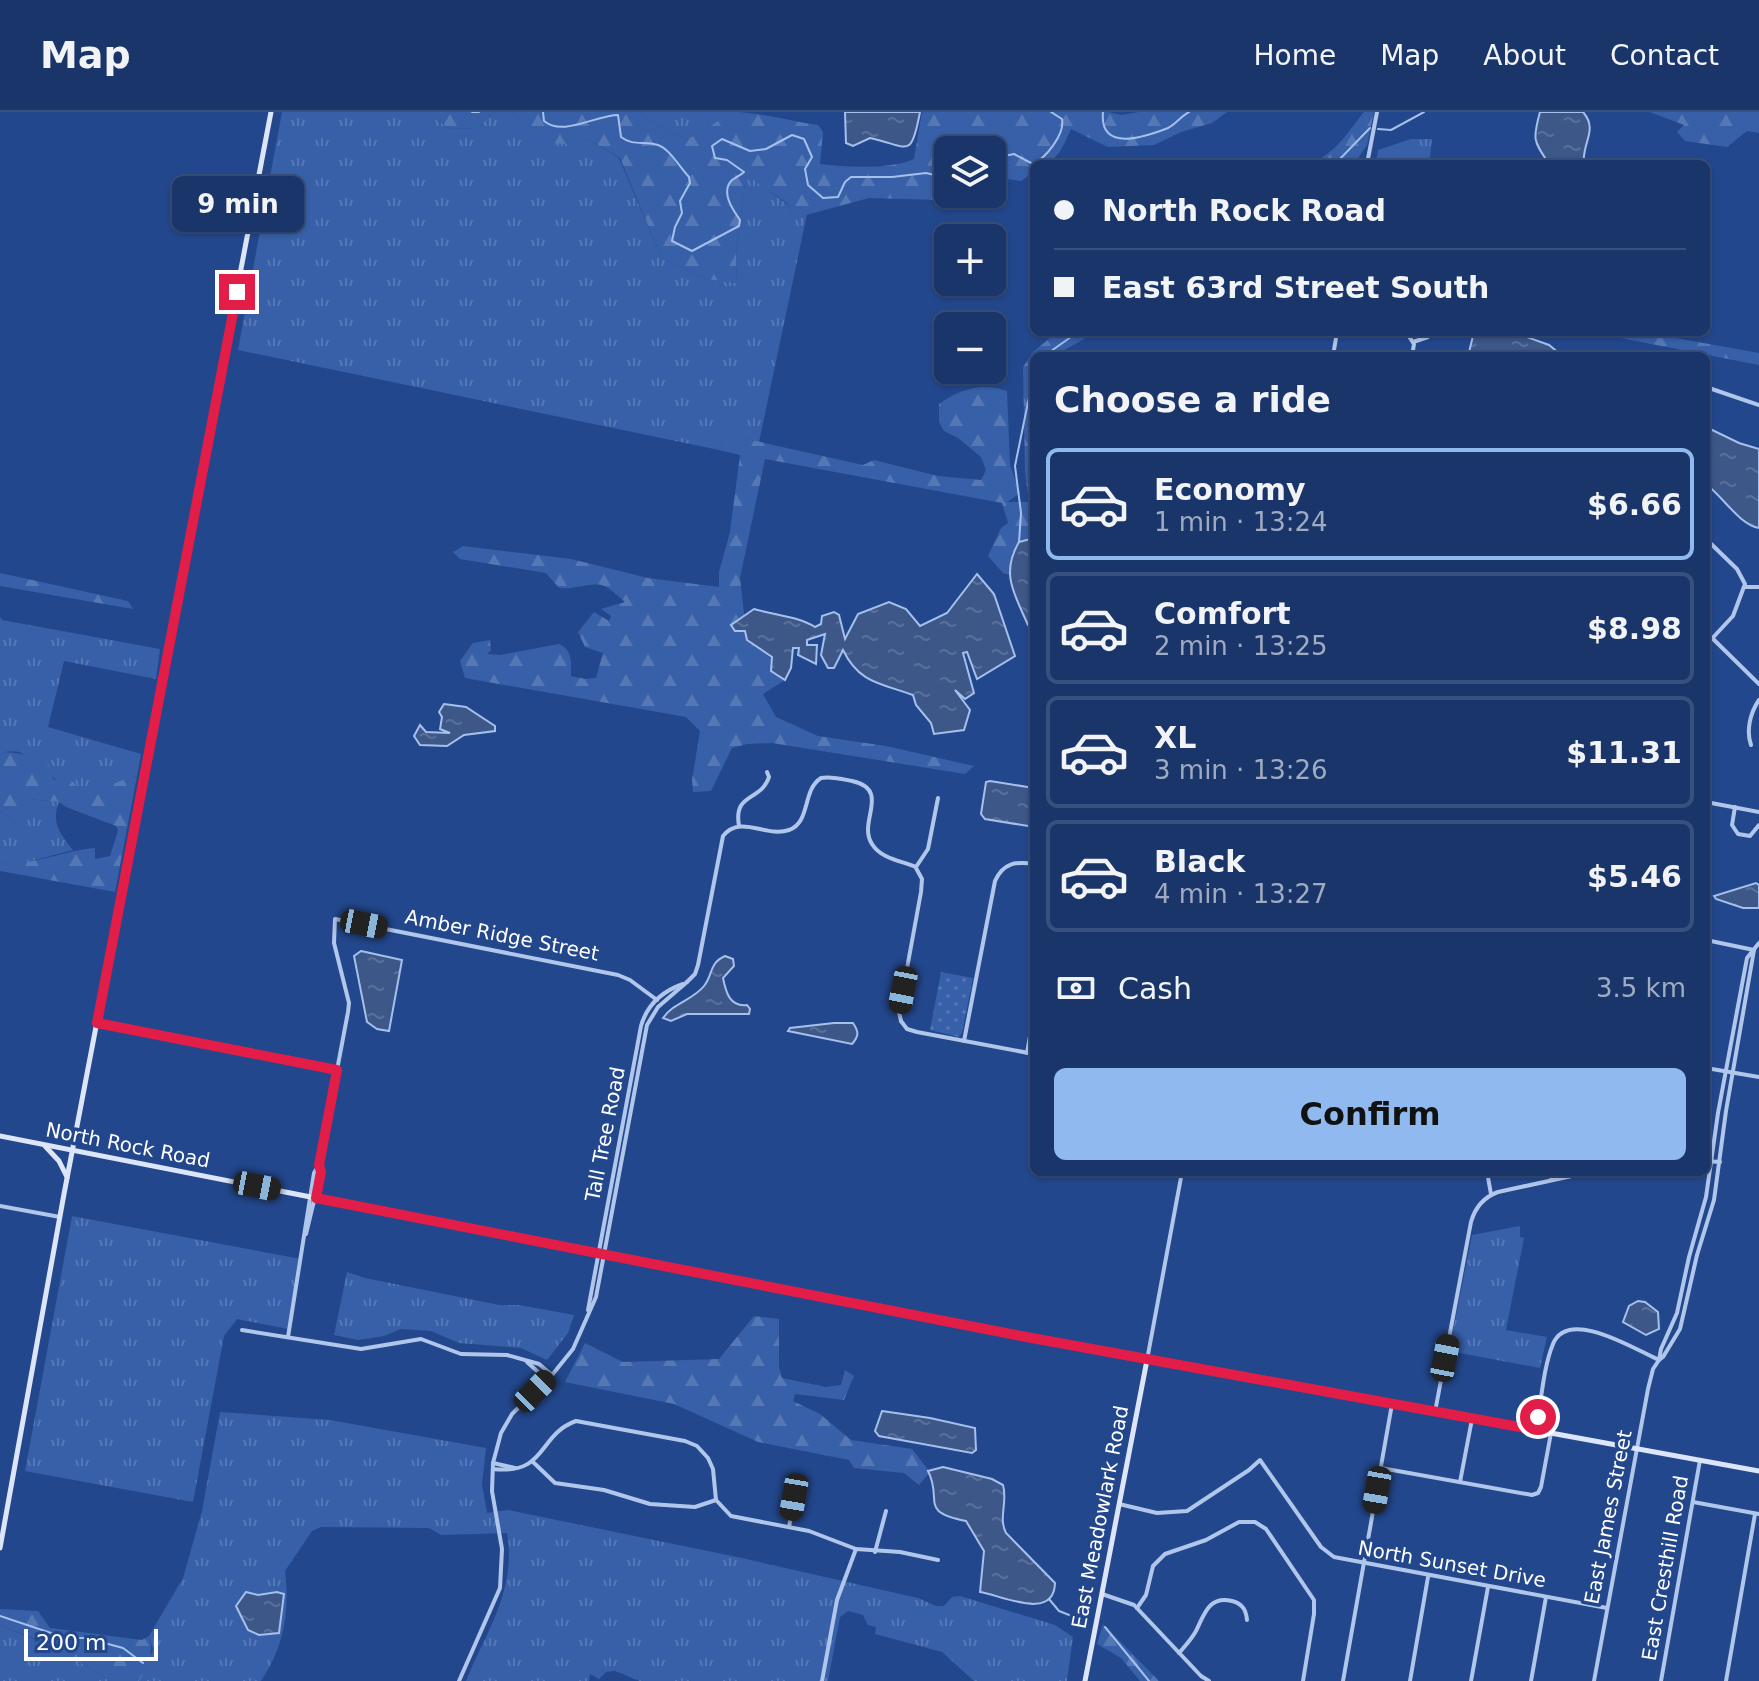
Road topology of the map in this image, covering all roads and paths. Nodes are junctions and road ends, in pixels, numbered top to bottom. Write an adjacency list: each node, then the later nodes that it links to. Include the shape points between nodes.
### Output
1 (271, 112): 36 (main road)
2 (1377, 112): 3 (street)
3 (1368, 160)
4 (1409, 336): 6 (street)
5 (1428, 337): 6 (street)
6 (1413, 342): 7 (street)
7 (1412, 352)
8 (1710, 388): 9 (street)
9 (1759, 405)
10 (1710, 543): 11 (street, via 1737,569)
11 (1745, 587): 12 (street); 13 (street, via 1733,616)
12 (1759, 587)
13 (1712, 637): 14 (street); 16 (street)
14 (1710, 640)
15 (1759, 674): 16 (street)
16 (1753, 679): 17 (street)
17 (1759, 684)
18 (1759, 700): 19 (street, via 1748,736)
19 (1751, 745)
20 (767, 772): 26 (street, Tall Tree Road, via 766,787 741,804)
21 (938, 798): 30 (street, via 927,852)
22 (1710, 803): 23 (street)
23 (1735, 807): 24 (street); 25 (street, via 1732,825 1738,834 1750,836)
24 (1759, 812)
25 (1759, 825)
26 (739, 826): 30 (street, via 789,830 800,821 818,780 853,781 872,795 868,832 873,846); 34 (street, Tall Tree Road, via 720,842 698,965)
27 (1003, 860): 29 (street)
28 (1030, 863): 29 (street)
29 (1006, 866): 38 (street, via 995,881)
30 (916, 867): 38 (street, via 921,892 899,1022 910,1030)
31 (1710, 941): 33 (street)
32 (1759, 943): 33 (street, East James Street)
33 (1754, 950): 43 (street, East James Street, via 1747,958); 44 (street, East James Street)
34 (687, 982): 35 (street); 63 (street, Tall Tree Road, via 658,1007 647,1025)
35 (657, 1000): 42 (street, Amber Ridge Street, via 618,975 335,919 334,943 349,1003); 63 (street, Tall Tree Road, via 641,1026)
36 (97, 1023): 42 (street); 48 (main road)
37 (1030, 1036): 39 (street)
38 (964, 1041): 39 (street)
39 (1027, 1053): 40 (street)
40 (1030, 1053)
41 (1710, 1069): 43 (street)
42 (337, 1070): 60 (street, via 314,1173)
43 (1726, 1071): 44 (street); 49 (street, East James Street)
44 (1733, 1072): 45 (street); 51 (street, East James Street)
45 (1759, 1077)
46 (0, 1136): 47 (main road, North Rock Road)
47 (44, 1145): 48 (main road, North Rock Road); 57 (main road)
48 (72, 1151): 57 (main road); 60 (main road, North Rock Road)
49 (1710, 1156)
50 (1710, 1161): 51 (street)
51 (1720, 1162): 67 (street, East James Street, via 1683,1319)
52 (1181, 1176): 66 (street)
53 (1488, 1176): 59 (street)
54 (1551, 1176): 58 (street)
55 (1571, 1176): 58 (street)
56 (1708, 1176): 67 (street, East James Street, via 1677,1313)
57 (67, 1177): 62 (main road)
58 (1552, 1180): 59 (street)
59 (1491, 1194): 72 (street, via 1471,1222)
60 (314, 1198): 63 (main road, North Rock Road); 65 (street)
61 (0, 1206): 62 (street)
62 (60, 1217): 92 (main road)
63 (601, 1254): 66 (main road, North Rock Road); 69 (street, Tall Tree Road, via 588,1312 573,1349)
64 (242, 1330): 65 (street)
65 (288, 1337): 68 (street, via 361,1349 421,1339 461,1354)
66 (1147, 1360): 71 (main road, North Rock Road); 88 (main road, East Meadowlark Road)
67 (1659, 1360): 74 (street, via 1595,1332 1577,1328 1562,1333 1552,1345); 76 (street, East James Street, via 1651,1375)
68 (526, 1361): 69 (street); 70 (street)
69 (552, 1375): 70 (street, Tall Tree Road)
70 (547, 1380): 79 (street, Tall Tree Road, via 512,1414)
71 (1392, 1404): 72 (main road, North Rock Road); 80 (street)
72 (1435, 1412): 73 (main road, North Rock Road)
73 (1472, 1419): 74 (main road, North Rock Road); 84 (street)
74 (1536, 1430): 75 (main road, North Rock Road)
75 (1551, 1433): 76 (main road, North Rock Road); 84 (street, via 1538,1493)
76 (1637, 1448): 77 (main road, North Rock Road); 102 (street, East James Street)
77 (1700, 1460): 83 (main road, North Rock Road); 87 (street, East Cresthill Road)
78 (533, 1462): 82 (street); 86 (street, via 555,1483 650,1504 684,1507); 86 (street, via 564,1426 580,1420 685,1441 710,1462)
79 (493, 1463): 81 (street, Tall Tree Road); 82 (street)
80 (1381, 1468): 84 (street); 96 (street)
81 (493, 1469): 82 (street); 105 (street, Tall Tree Road, via 502,1549 500,1588)
82 (517, 1469)
83 (1759, 1471)
84 (1460, 1482)
85 (797, 1484): 91 (street)
86 (716, 1500): 91 (street, via 731,1516)
87 (1693, 1502): 90 (street); 115 (street, East Cresthill Road)
88 (1119, 1504): 96 (street, North Sunset Drive, via 1157,1513 1187,1511 1260,1460 1321,1547 1334,1557); 99 (main road, East Meadowlark Road)
89 (886, 1511): 94 (street)
90 (1757, 1514): 116 (street)
91 (789, 1527): 93 (street)
92 (0, 1548)
93 (856, 1549): 94 (street); 106 (street, via 837,1600)
94 (875, 1552): 95 (street)
95 (938, 1560)
96 (1364, 1564): 97 (street, North Sunset Drive); 110 (street)
97 (1428, 1576): 98 (street, North Sunset Drive); 111 (street)
98 (1488, 1587): 100 (street, North Sunset Drive); 112 (street)
99 (1102, 1594): 101 (street); 107 (main road, East Meadowlark Road)
100 (1546, 1597): 102 (street, North Sunset Drive); 113 (street)
101 (1137, 1608): 104 (street); 109 (street, via 1153,1566 1165,1554 1239,1522 1258,1523 1314,1600)
102 (1607, 1608): 114 (street, East James Street)
103 (1247, 1620): 104 (street, via 1240,1604 1212,1604)
104 (1179, 1653): 108 (street)
105 (459, 1681)
106 (822, 1681)
107 (1085, 1681)
108 (1209, 1681)
109 (1303, 1681)
110 (1343, 1681)
111 (1410, 1681)
112 (1471, 1681)
113 (1531, 1681)
114 (1594, 1681)
115 (1661, 1681)
116 (1726, 1681)

